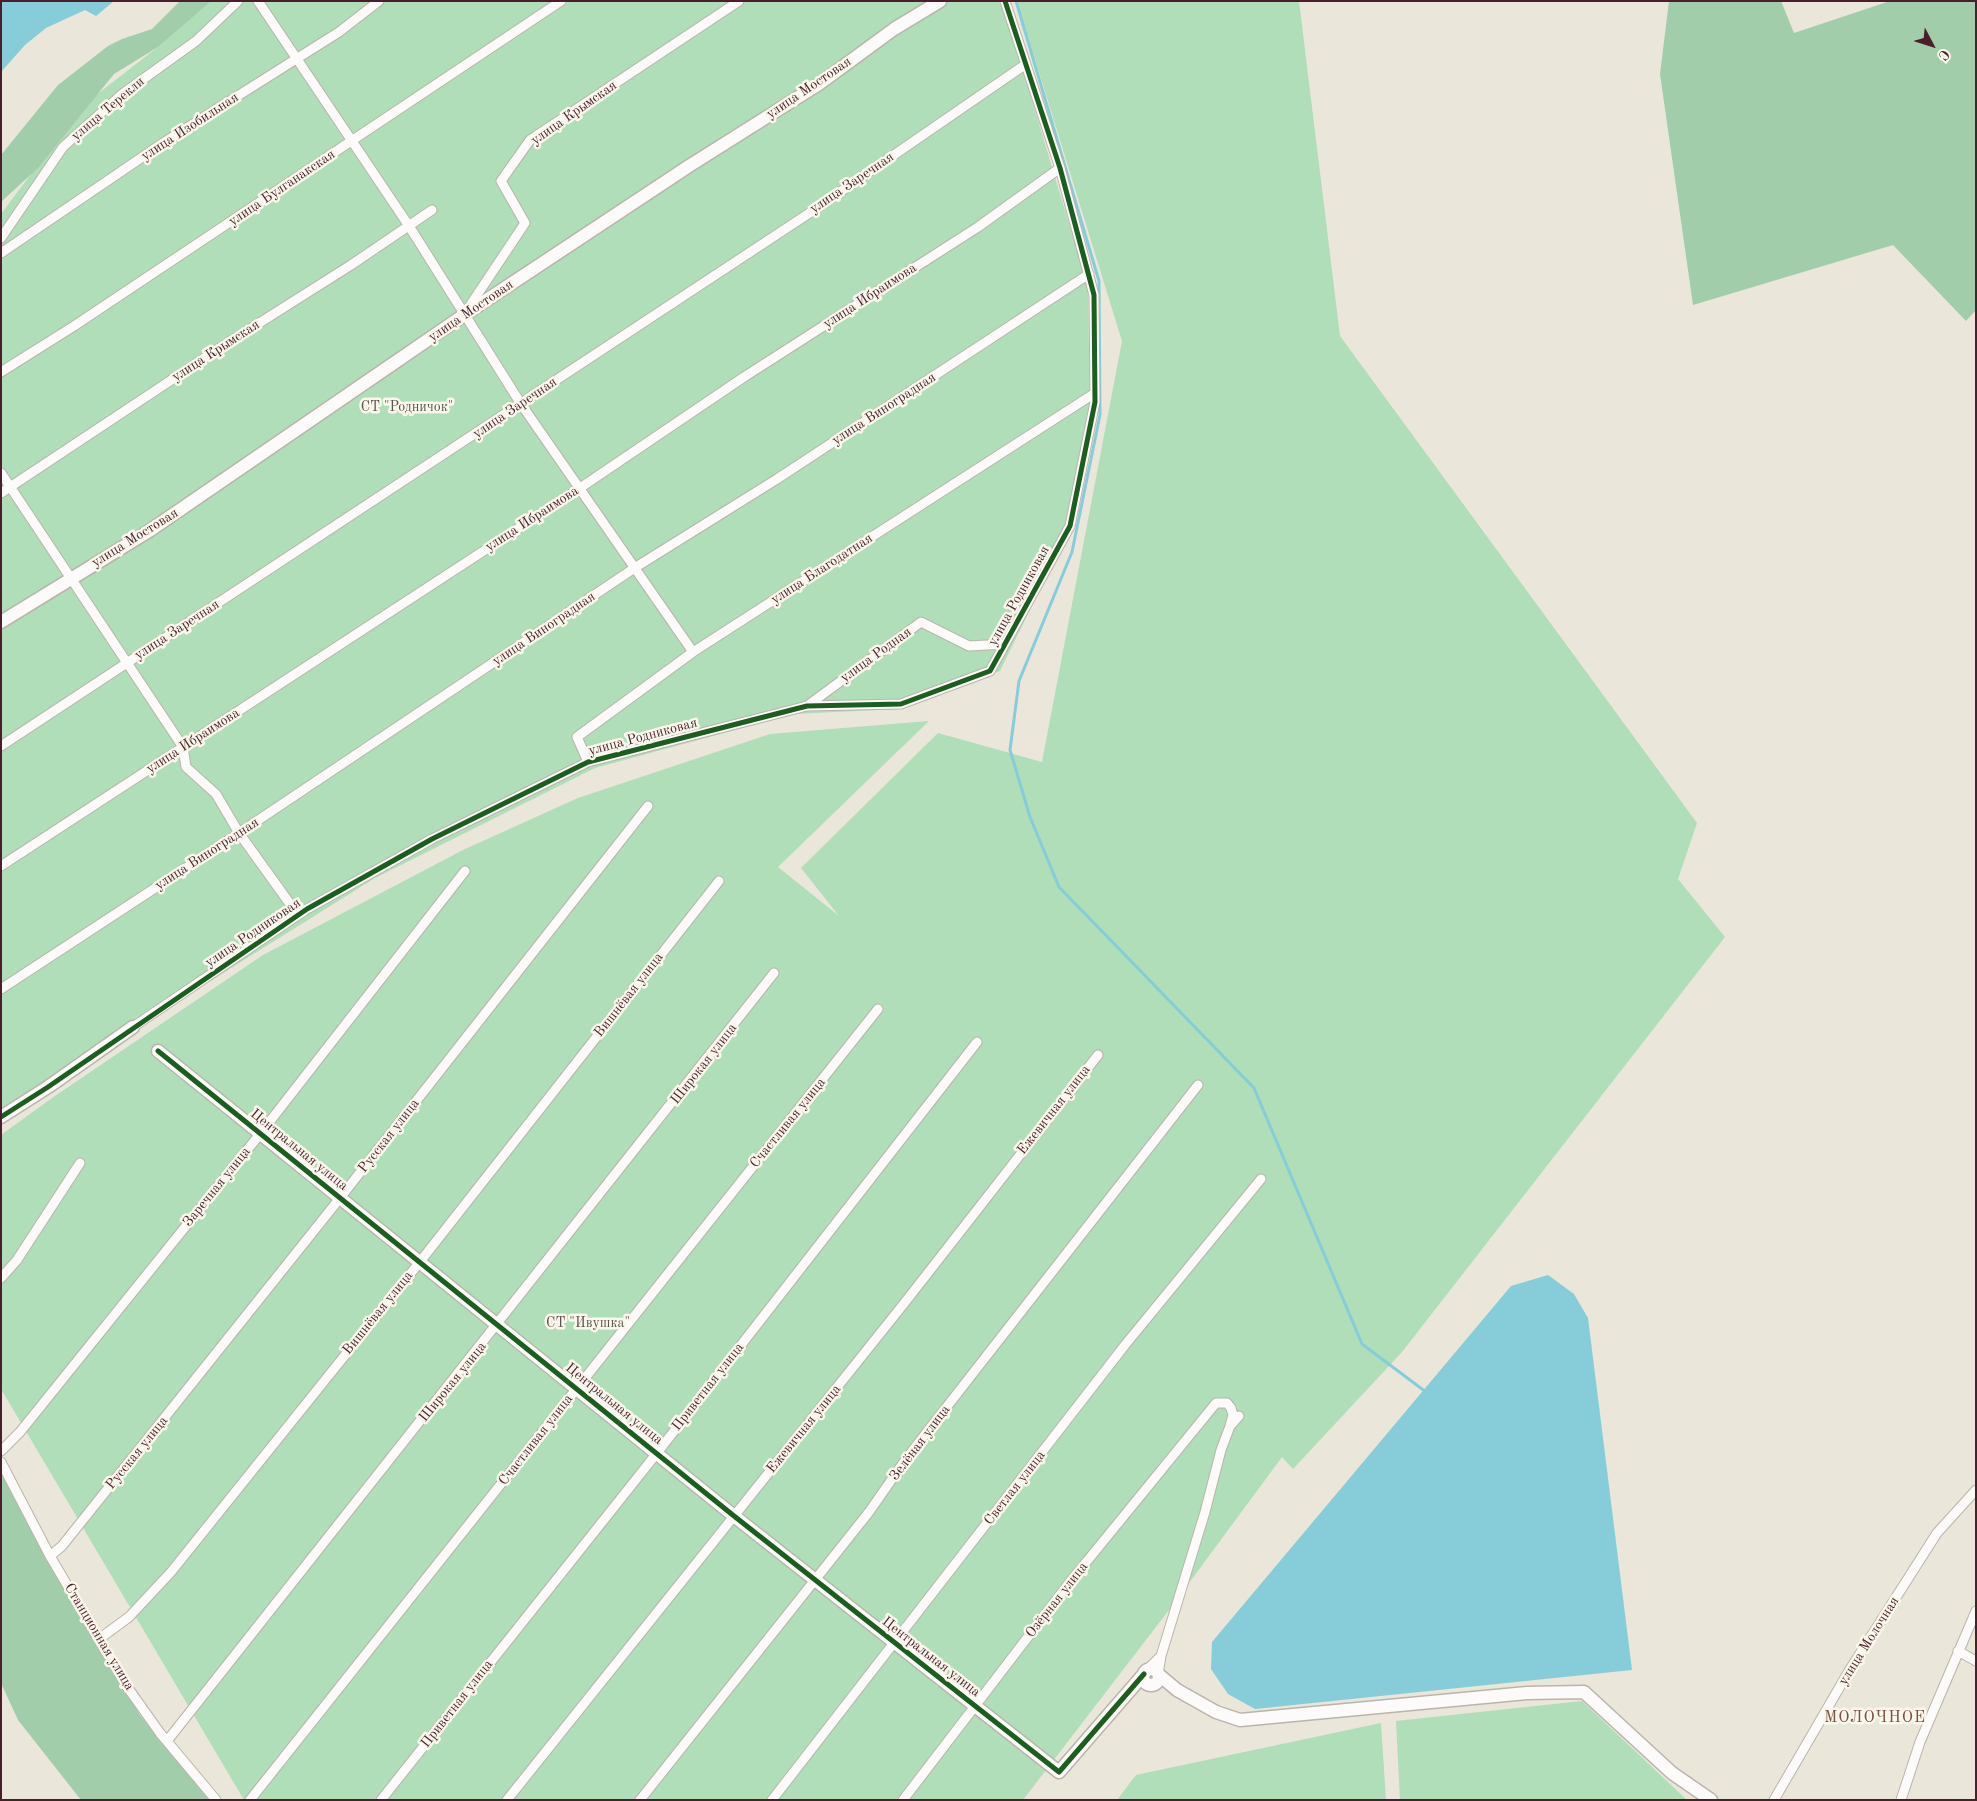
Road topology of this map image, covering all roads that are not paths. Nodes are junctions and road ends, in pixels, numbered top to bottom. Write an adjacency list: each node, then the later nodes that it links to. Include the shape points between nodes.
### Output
1 (238, 1): 14 (street, улица Терекли, via 196,41 121,95 63,147)
2 (258, 1): 8 (street)
3 (379, 1): 8 (street, улица Изобильная)
4 (561, 1): 10 (street, улица Булганакская)
5 (739, 1): 17 (street, улица Крымская, via 530,140 501,181 525,223)
6 (940, 1): 17 (street, улица Мостовая, via 894,29 819,84)
7 (1005, 1): 9 (street, улица Родниковая)
8 (298, 59): 10 (street); 15 (street, улица Изобильная, via 163,143)
9 (1026, 64): 11 (street, улица Родниковая); 20 (street, улица Заречная, via 814,210)
10 (352, 141): 13 (street); 18 (street, улица Булганакская)
11 (1060, 168): 16 (street, улица Родниковая); 23 (street, улица Ибраимова, via 978,227 744,377)
12 (432, 210): 13 (street, улица Крымская)
13 (409, 226): 17 (street); 22 (street, улица Крымская)
14 (1, 238)
15 (1, 253)
16 (1089, 274): 19 (street, улица Родниковая, via 1094,295); 25 (street, улица Виноградная, via 777,479)
17 (464, 315): 20 (street); 26 (street, улица Мостовая, via 149,531)
18 (1, 372)
19 (1095, 393): 28 (street, улица Родниковая, via 1070,526); 29 (street, улица Благодатная)
20 (521, 404): 23 (street); 30 (street, улица Заречная)
21 (1, 473): 22 (street)
22 (10, 486): 24 (street, улица Крымская); 26 (street)
23 (580, 488): 25 (street); 33 (street, улица Ибраимова)
24 (1, 493)
25 (636, 567): 29 (street); 36 (street, улица Виноградная)
26 (72, 578): 27 (street, улица Мостовая); 30 (street)
27 (1, 622)
28 (1004, 644): 31 (street, улица Родниковая, via 990,671 901,704); 31 (street, улица Родная, via 968,646 921,622)
29 (694, 652): 34 (street, улица Благодатная, via 577,738)
30 (127, 663): 32 (street, улица Заречная); 33 (street)
31 (807, 706): 34 (street, улица Родниковая)
32 (1, 746)
33 (183, 747): 36 (street, via 186,767 216,794); 37 (street, улица Ибраимова)
34 (588, 762): 40 (street, улица Родниковая, via 432,839)
35 (648, 806): 53 (street, Русская улица)
36 (239, 833): 40 (street); 42 (street, улица Виноградная)
37 (1, 866)
38 (465, 871): 50 (street, Заречная улица)
39 (719, 881): 54 (street, Вишнёвая улица)
40 (298, 915): 44 (street, улица Родниковая)
41 (774, 974): 56 (street, Широкая улица)
42 (1, 989)
43 (878, 1010): 57 (street, Счастливая улица)
44 (133, 1027): 49 (street, улица Родниковая)
45 (977, 1042): 61 (street, Приветная улица)
46 (158, 1051): 50 (street, Центральная улица)
47 (1098, 1055): 64 (street, Ежевичная улица)
48 (1198, 1085): 66 (street, Зелёная улица)
49 (1, 1117)
50 (260, 1134): 53 (street, Центральная улица); 60 (street, Заречная улица, via 20,1432)
51 (80, 1163): 55 (street)
52 (1261, 1179): 69 (street, Светлая улица, via 1125,1345)
53 (340, 1198): 54 (street, Центральная улица); 65 (street, Русская улица, via 62,1546)
54 (419, 1263): 56 (street, Центральная улица); 68 (street, Вишнёвая улица, via 171,1572 129,1617)
55 (1, 1278)
56 (498, 1326): 57 (street, Центральная улица); 75 (street, Широкая улица)
57 (577, 1388): 61 (street, Центральная улица); 77 (street, Счастливая улица)
58 (1239, 1416): 59 (street)
59 (1230, 1426): 71 (street); 74 (street, Озёрная улица, via 1231,1408 1227,1403 1216,1403 1070,1582)
60 (1, 1451)
61 (656, 1453): 64 (street, Центральная улица); 78 (street, Приветная улица)
62 (1, 1462): 65 (street, Станционная улица)
63 (1976, 1490): 84 (street, улица Молочная, via 1933,1540 1849,1671)
64 (734, 1516): 66 (street, Центральная улица); 79 (street, Ежевичная улица)
65 (50, 1556): 68 (street, Станционная улица)
66 (815, 1580): 69 (street, Центральная улица); 80 (street, Зелёная улица)
67 (1976, 1611): 70 (street)
68 (99, 1639): 75 (street, Станционная улица, via 128,1688)
69 (895, 1643): 74 (street, Центральная улица); 81 (street, Светлая улица)
70 (1958, 1651): 72 (street); 85 (street, via 1920,1742)
71 (1161, 1656): 73 (street); 73 (street)
72 (1976, 1661)
73 (1149, 1678): 74 (street, Центральная улица, via 1123,1696 1059,1772); 83 (street, via 1216,1712 1240,1720 1527,1693 1584,1692 1672,1773)
74 (976, 1706): 82 (street, Озёрная улица)
75 (167, 1741): 76 (street, Станционная улица)
76 (216, 1800)
77 (250, 1800)
78 (381, 1800)
79 (507, 1800)
80 (640, 1800)
81 (772, 1800)
82 (903, 1800)
83 (1711, 1800)
84 (1774, 1800)
85 (1901, 1800)

